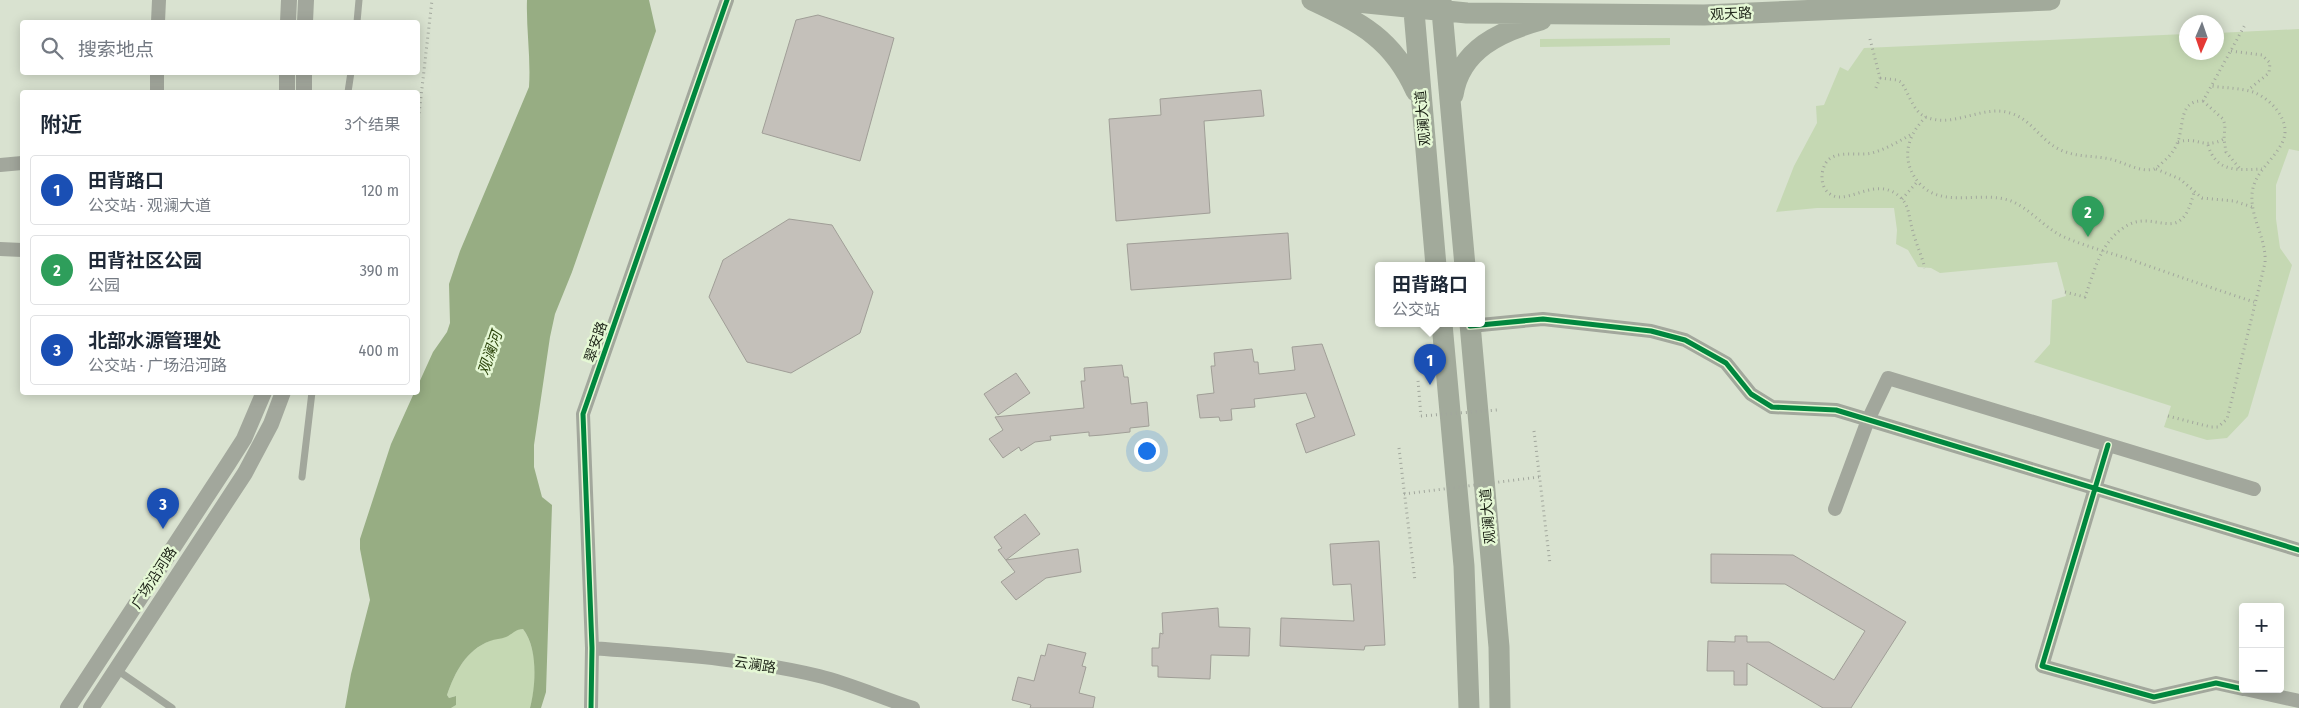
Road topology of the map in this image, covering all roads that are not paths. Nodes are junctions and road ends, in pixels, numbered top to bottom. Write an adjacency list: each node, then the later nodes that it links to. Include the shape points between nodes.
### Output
1 (158, 0): 13 (street)
2 (289, 0): 14 (street)
3 (306, 0): 15 (street)
4 (359, 0): 16 (lane)
5 (727, 0): 46 (street, 翠安路, via 583,414)
6 (1312, 0): 25 (main road, via 1372,31 1406,72)
7 (1337, 0): 9 (main road, 观天路)
8 (2050, 0): 11 (main road, 观天路)
9 (1413, 4): 10 (main road, 观天路); 25 (main road, 观澜大道)
10 (1442, 6): 12 (main road, 观天路); 26 (main road, 观澜大道)
11 (1703, 8): 12 (main road, 观天路)
12 (1575, 15): 26 (main road, via 1507,31 1477,48 1466,59 1460,72)
13 (158, 20)
14 (288, 20)
15 (305, 20)
16 (357, 20)
17 (157, 75): 21 (street)
18 (287, 75): 22 (street)
19 (304, 75): 23 (street)
20 (351, 75): 24 (lane)
21 (157, 90)
22 (287, 90)
23 (304, 90)
24 (348, 90)
25 (1421, 106): 31 (main road, 观澜大道)
26 (1450, 110): 32 (main road, 观澜大道)
27 (20, 163): 28 (street)
28 (0, 165)
29 (0, 248): 30 (street)
30 (20, 250)
31 (1436, 262)
32 (1465, 262)
33 (1485, 324): 39 (street, via 1542,319 1652,331 1685,340 1726,363 1751,394 1772,407 1836,410)
34 (1442, 327): 56 (main road, 观澜大道, via 1464,566)
35 (1470, 327): 57 (main road, 观澜大道, via 1498,627)
36 (263, 395): 51 (street, 广场沿河路, via 244,439)
37 (282, 395): 47 (street, 广场沿河路, via 271,424 245,473)
38 (312, 395): 41 (lane)
39 (1868, 420): 40 (street, via 1888,378); 42 (street); 44 (street)
40 (2108, 445): 42 (street); 43 (street)
41 (302, 477)
42 (2095, 488): 45 (street); 48 (street, via 2042,666 2154,697 2216,683)
43 (2254, 489)
44 (1835, 509)
45 (2299, 550)
46 (592, 648): 54 (street, 翠安路); 55 (street, 云澜路, via 688,655 770,666 820,676)
47 (116, 669): 52 (street, 广场沿河路); 53 (lane)
48 (2239, 688)
49 (2262, 693): 50 (street)
50 (2299, 701)
51 (68, 708)
52 (91, 708)
53 (172, 708)
54 (591, 708)
55 (913, 708)
56 (1469, 708)
57 (1500, 708)

